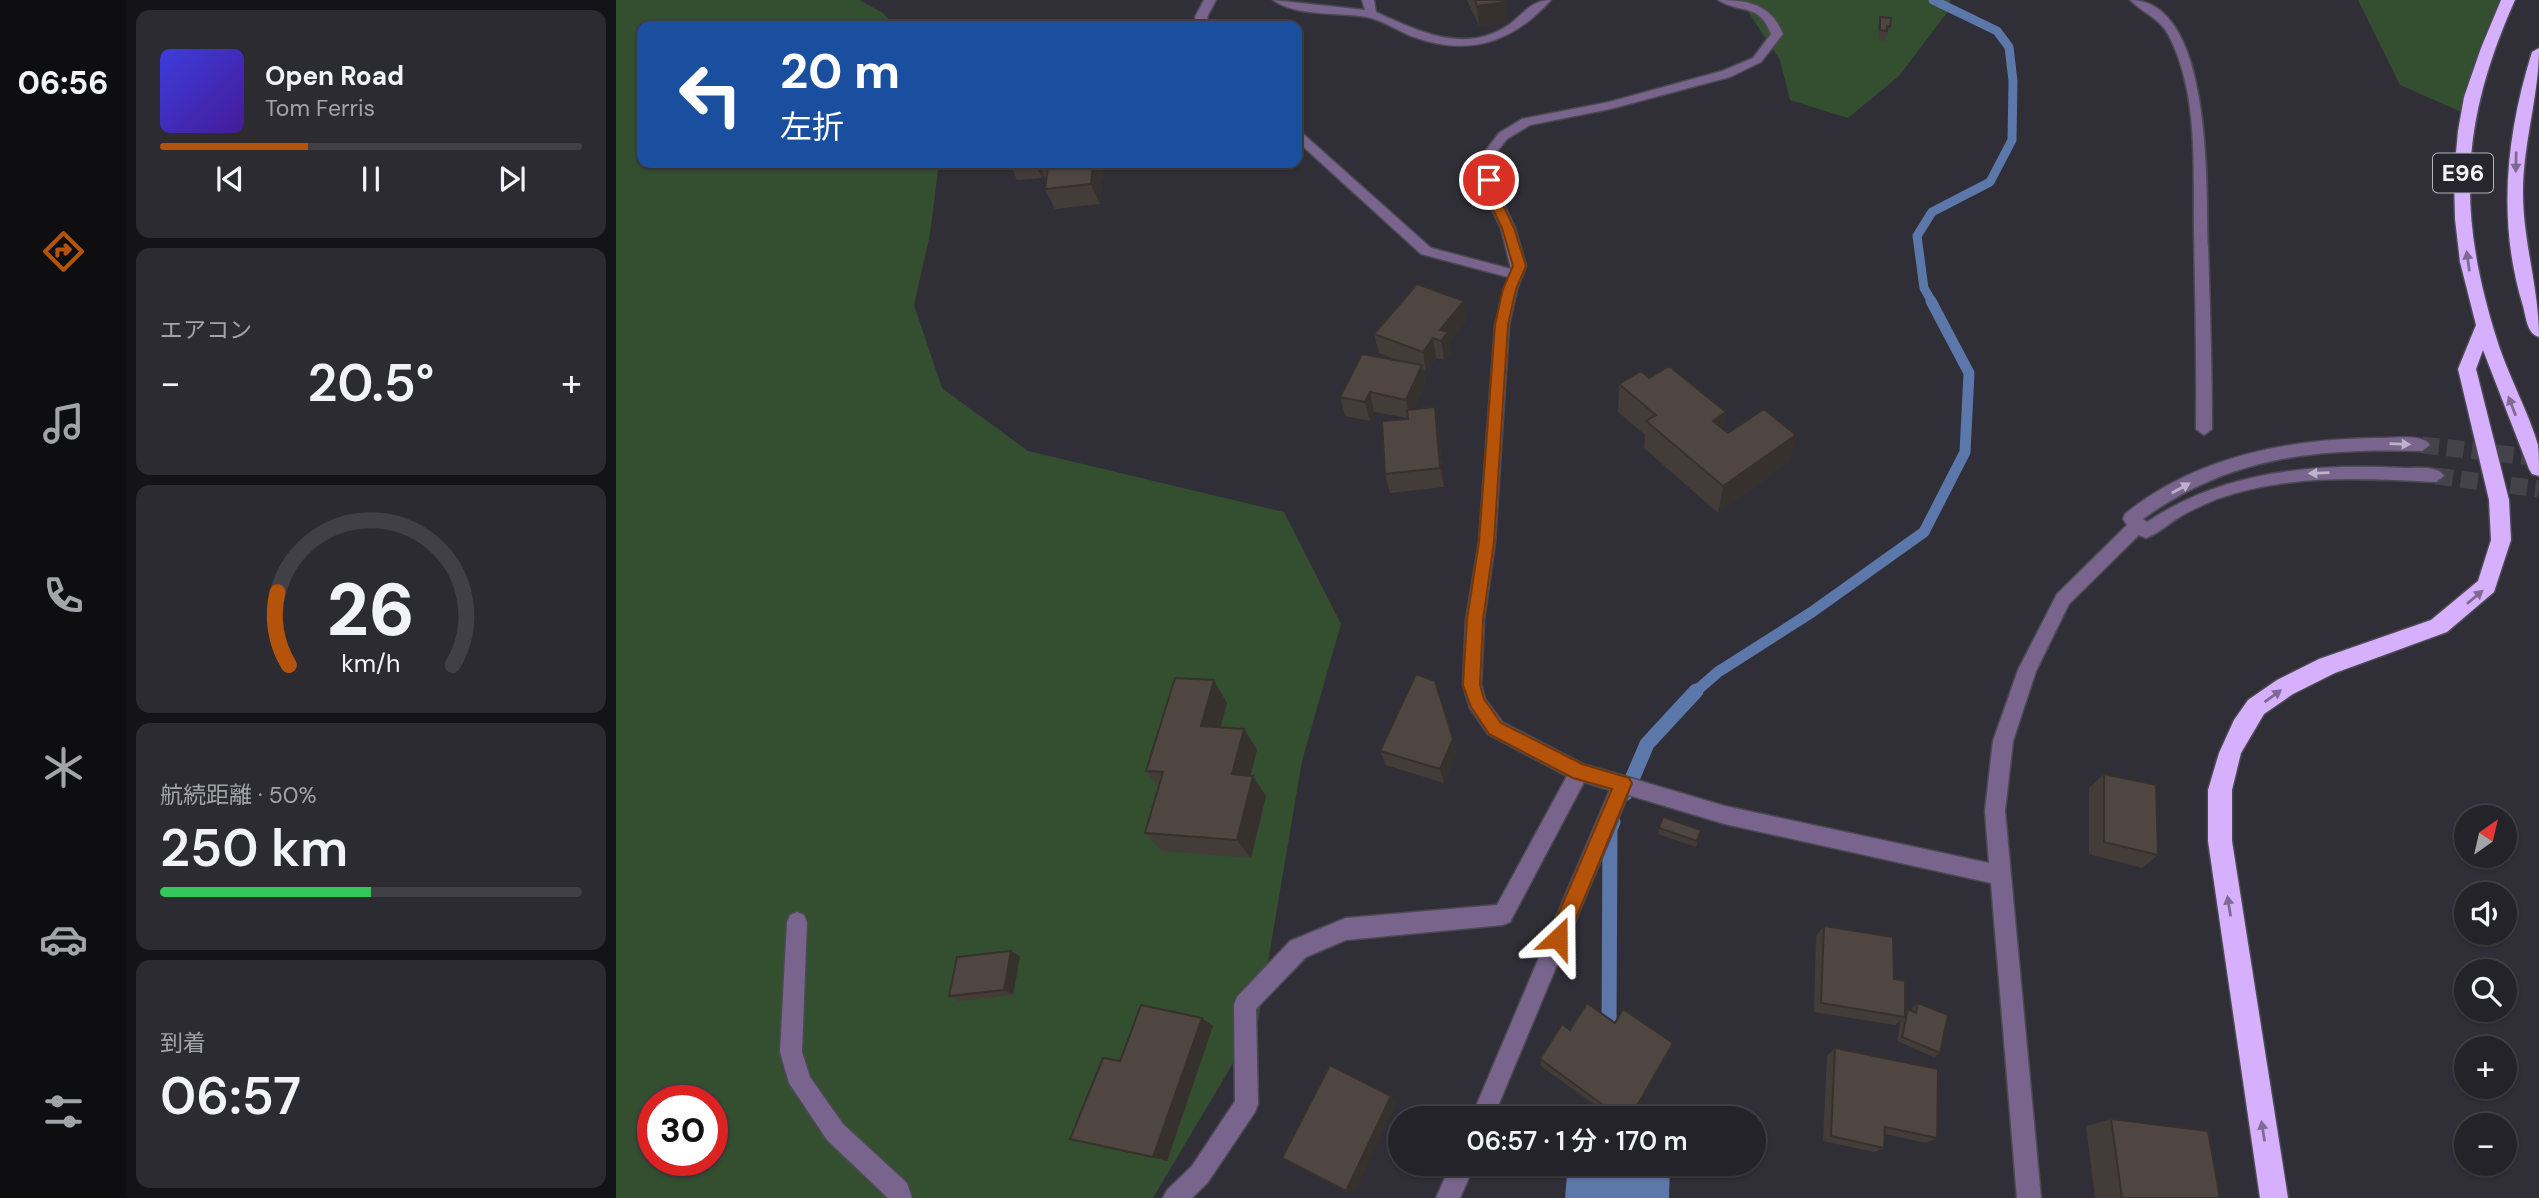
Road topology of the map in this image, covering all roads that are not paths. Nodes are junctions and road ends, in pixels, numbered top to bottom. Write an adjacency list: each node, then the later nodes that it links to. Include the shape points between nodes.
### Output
1 (1210, 0): 9 (street)
2 (1279, 0): 8 (street, via 1317,10)
3 (1368, 0): 8 (street)
4 (1545, 0): 8 (street, via 1502,34 1479,43 1441,43)
5 (1724, 0): 13 (street, via 1760,9 1773,18 1777,34 1757,60 1680,88 1526,122 1503,136 1489,154 1489,180 1519,266)
6 (2136, 0): 16 (street, via 2165,20 2176,37 2199,135)
7 (2508, 0): 14 (highway, E96, one-way to 7, via 2468,265 2463,206 2465,131 2480,69)
8 (1371, 14)
9 (1202, 21)
10 (2539, 52): 11 (highway, E96)
11 (2533, 96): 15 (highway, E96, one-way to 15, via 2517,147 2515,217 2523,274)
12 (1302, 139): 13 (street, via 1426,251)
13 (1516, 275): 21 (street, via 1502,325 1472,685 1477,702 1495,728)
14 (2483, 327): 18 (highway, E96, one-way to 14); 31 (highway, one-way to 14, via 2220,841 2220,790 2230,754 2256,707 2327,666 2439,626 2487,586 2501,541 2499,500 2467,369)
15 (2539, 331)
16 (2204, 429)
17 (2422, 445): 20 (street, one-way to 17, via 2131,519 2142,509 2203,475 2257,454 2353,443)
18 (2539, 469)
19 (2437, 475): 20 (street, one-way to 20, via 2304,473 2220,492 2146,531)
20 (2138, 525): 23 (street, via 2063,599 2027,670 2003,741 1995,811)
21 (1579, 772): 22 (street); 28 (street, via 1503,915 1346,929 1298,949 1245,1005 1247,1104 1200,1174)
22 (1623, 783): 23 (street, via 1725,815); 25 (street)
23 (2000, 875): 30 (street)
24 (797, 922): 27 (street, via 791,1052 800,1083 835,1132 899,1191)
25 (1487, 1106)
26 (1458, 1176): 29 (street)
27 (900, 1198)
28 (1175, 1198)
29 (1448, 1198)
30 (2029, 1198)
31 (2274, 1198)

